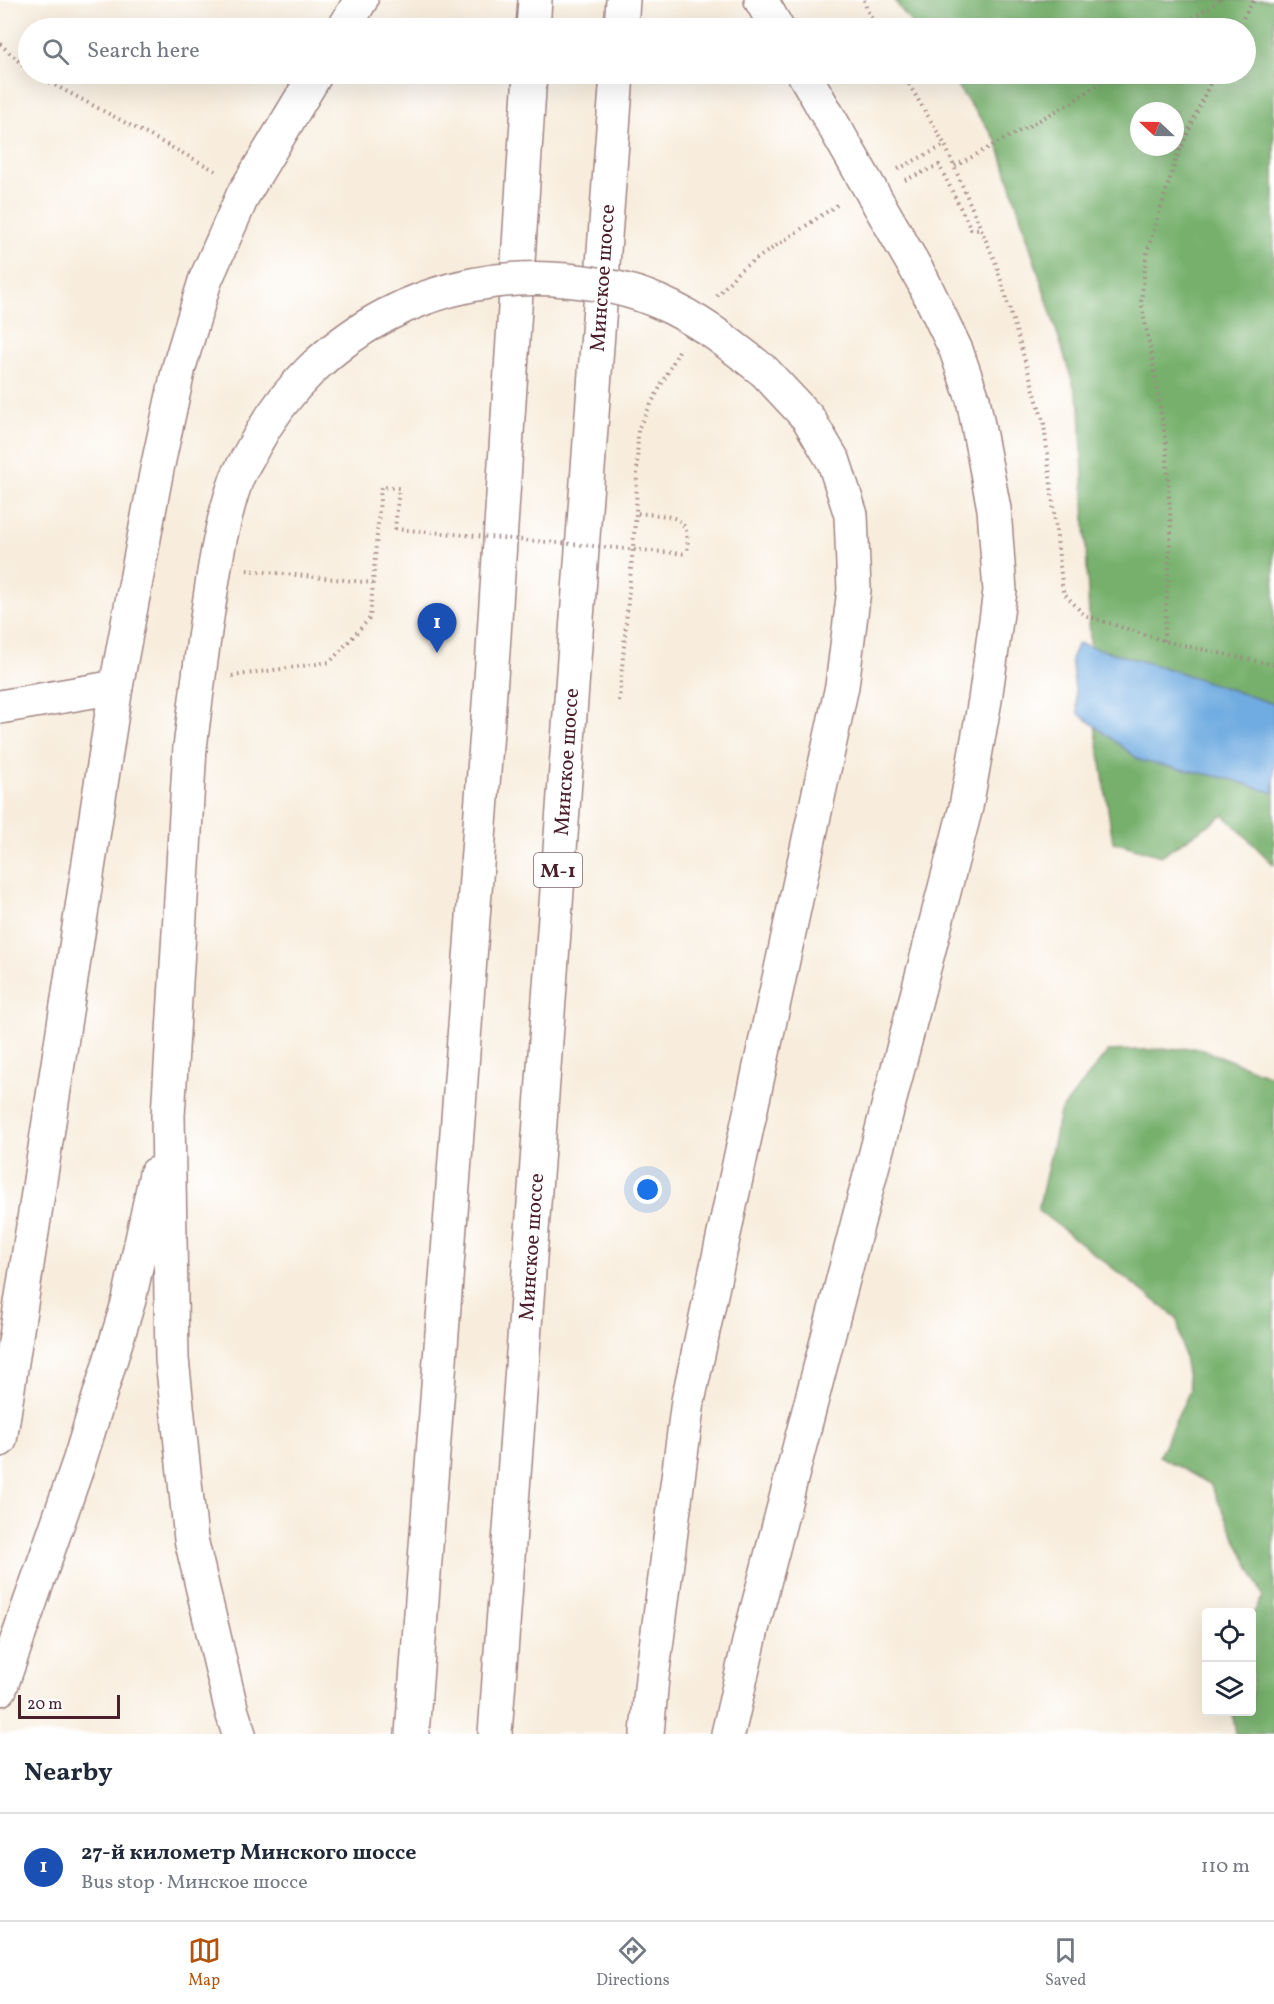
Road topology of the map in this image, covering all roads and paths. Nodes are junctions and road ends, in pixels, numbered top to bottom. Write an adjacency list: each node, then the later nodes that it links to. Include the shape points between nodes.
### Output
1 (361, 0): 8 (main road)
2 (535, 0): 9 (main road)
3 (623, 0): 10 (main road)
4 (761, 0): 11 (main road)
5 (864, 0): 12 (path)
6 (1220, 0): 13 (path)
7 (1254, 0): 14 (path)
8 (350, 18)
9 (534, 18)
10 (622, 18)
11 (771, 18)
12 (871, 18)
13 (1193, 18)
14 (1244, 18)
15 (0, 44): 16 (path)
16 (18, 61)
17 (53, 84): 27 (path)
18 (310, 84): 36 (main road, via 243,195 205,281 179,367)
19 (529, 84): 43 (main road, via 493,651)
20 (616, 84): 44 (main road, Минское шоссе / М-1)
21 (810, 84): 46 (main road, via 918,272 956,350 973,399 994,509 1000,591 966,807)
22 (909, 84): 25 (path)
23 (1099, 84): 26 (path)
24 (1210, 84): 33 (path, via 1176,159 1147,252 1141,302 1166,443 1171,530)
25 (945, 145): 26 (path); 28 (path, via 895,171 906,181 939,165 971,229)
26 (955, 166): 28 (path)
27 (220, 174)
28 (982, 229): 33 (path, via 1044,424 1063,592 1084,615)
29 (636, 513): 37 (path)
30 (689, 537): 32 (path, bridge, via 687,554 395,529 399,488 381,487)
31 (243, 570): 32 (path)
32 (373, 583): 35 (path, via 370,618 330,662)
33 (1164, 641): 34 (path)
34 (1274, 665)
35 (225, 677)
36 (116, 687): 38 (main road); 40 (main road)
37 (619, 701)
38 (0, 707)
39 (168, 1116): 41 (main road, via 129,1300 79,1462); 42 (main road, via 171,1359 190,1528); 45 (main road, bridge, via 190,748 219,537 238,477 268,421 307,372 356,332 412,302 472,283 535,277 598,283 658,301 714,331 765,372 808,418 834,462 851,515 854,590 842,686 688,1401)
40 (0, 1440)
41 (0, 1689)
42 (239, 1734)
43 (412, 1734)
44 (495, 1734)
45 (647, 1734)
46 (728, 1734)

